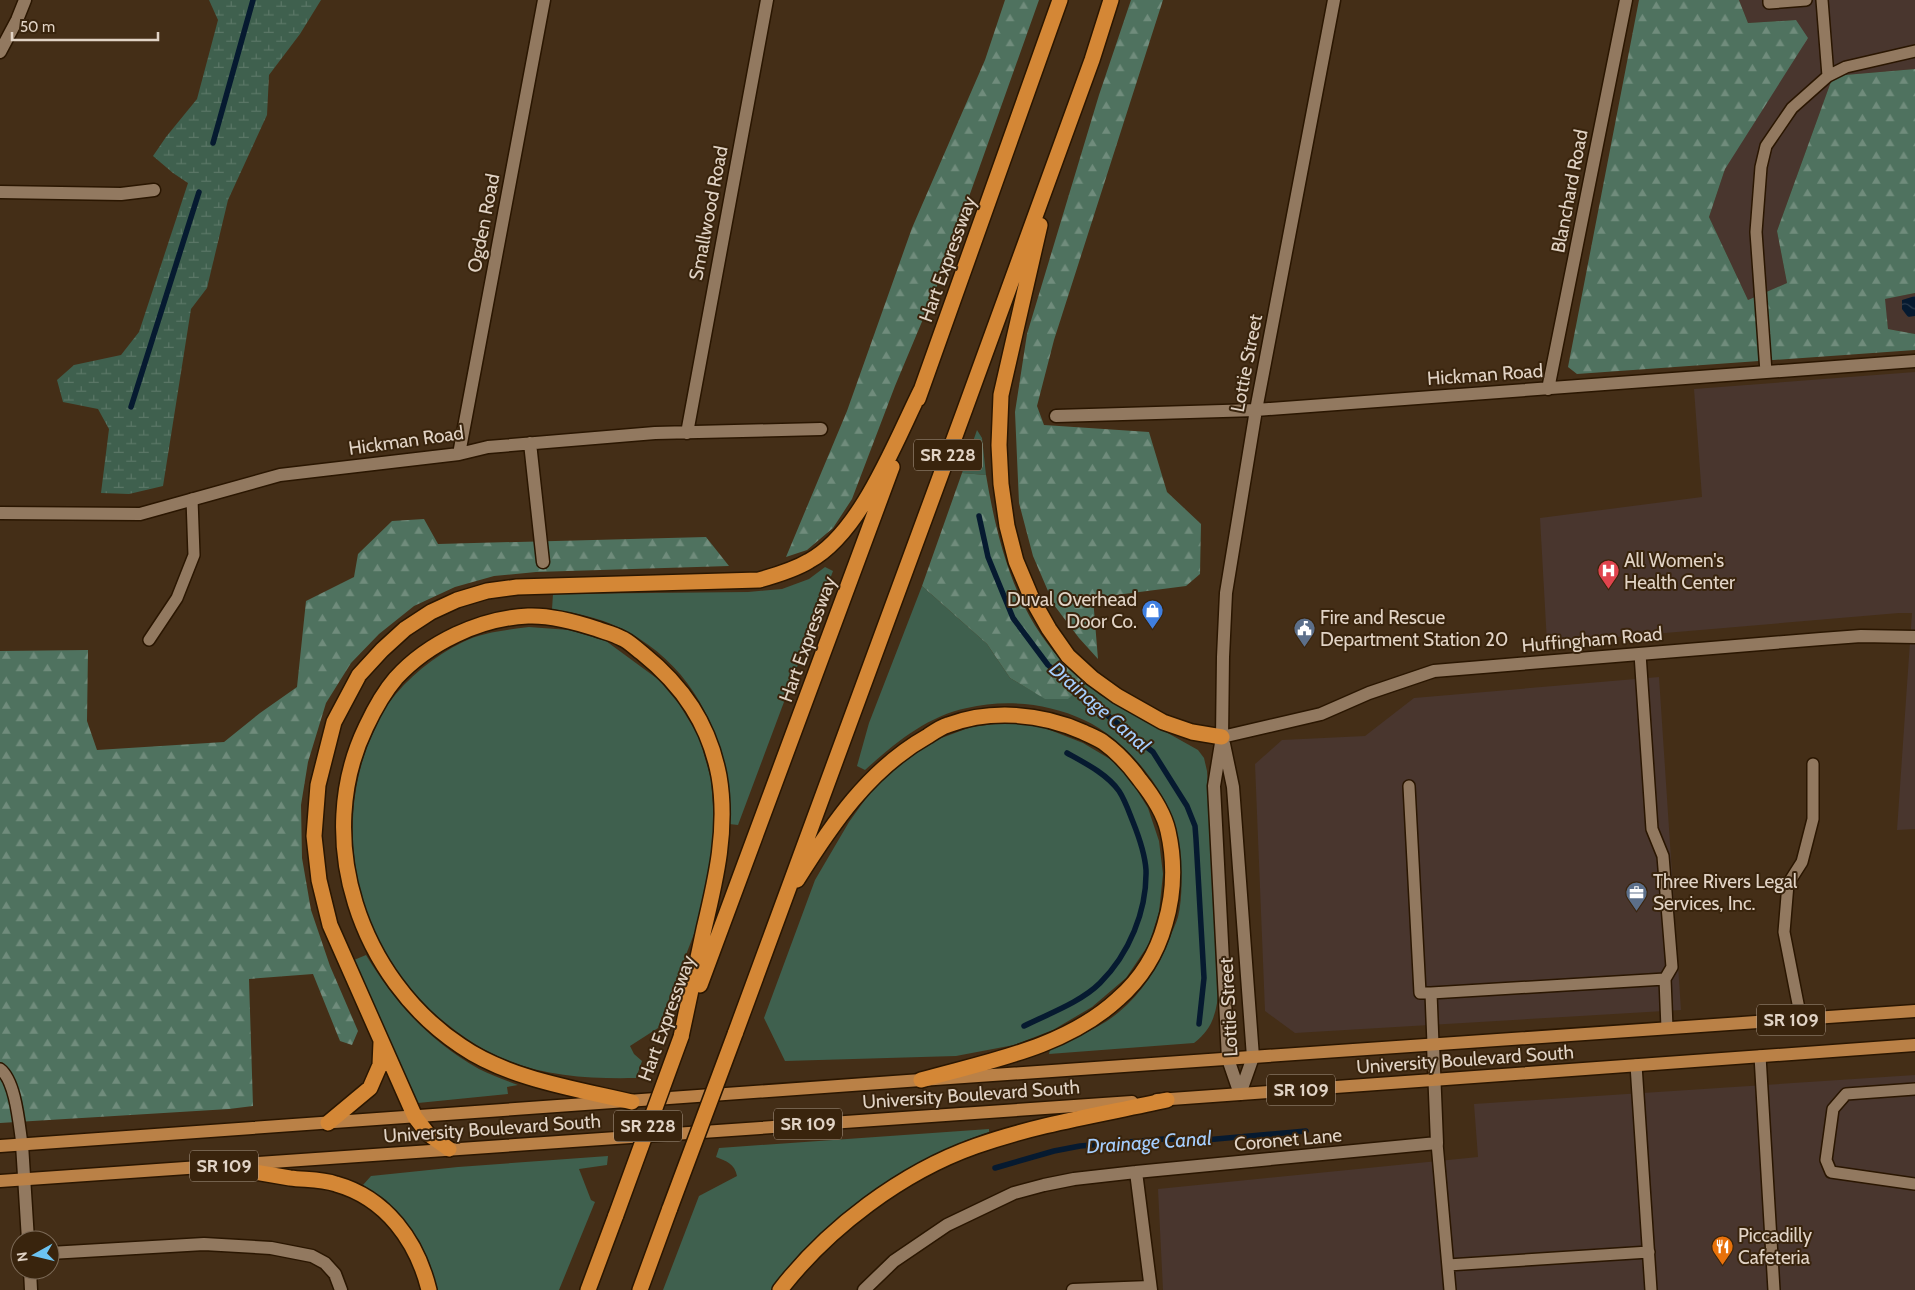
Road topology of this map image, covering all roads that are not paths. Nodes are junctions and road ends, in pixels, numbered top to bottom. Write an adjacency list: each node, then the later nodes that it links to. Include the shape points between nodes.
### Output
1 (25, 0): 12 (street)
2 (544, 0): 26 (street, Ogden Road)
3 (767, 0): 24 (street, Smallwood Road)
4 (1060, 0): 20 (highway, Hart Expressway / SR 228)
5 (1112, 0): 14 (highway, SR 228)
6 (1334, 0): 21 (street, Lottie Street)
7 (1626, 0): 19 (street, Blanchard Road)
8 (1769, 0): 9 (lane, via 1769,3)
9 (1806, 0)
10 (1822, 0): 13 (lane)
11 (1915, 51): 13 (lane, via 1846,67)
12 (0, 52)
13 (1828, 76): 18 (lane, via 1792,108 1766,146 1761,167 1756,232)
14 (1057, 155): 33 (highway, via 1001,395 1001,484 1016,561 1049,629 1068,656 1092,678 1163,722 1192,732); 36 (highway, SR 228)
15 (154, 190): 16 (street, via 122,194)
16 (0, 192)
17 (1915, 361): 18 (street, Hickman Road)
18 (1766, 372): 19 (street, Hickman Road)
19 (1548, 389): 21 (street, Hickman Road)
20 (921, 390): 42 (highway, Hart Expressway / SR 228); 43 (highway, via 853,521 811,561 786,573 759,580 516,587 487,591 431,612 405,629 359,675 334,722 318,785 314,836 319,880 330,925)
21 (1256, 410): 22 (street, Hickman Road); 33 (street, Lottie Street, via 1226,593)
22 (1056, 416)
23 (821, 429): 24 (street, Hickman Road)
24 (687, 433): 25 (street, Hickman Road)
25 (530, 443): 26 (street, Hickman Road); 29 (street)
26 (459, 454): 27 (street, Hickman Road, via 280,475)
27 (192, 499): 28 (street, Hickman Road, via 140,514); 31 (lane, via 194,555 177,598)
28 (0, 513)
29 (543, 562)
30 (1915, 637): 32 (street, Huffingham Road, via 1861,636)
31 (149, 640)
32 (1640, 654): 33 (street, Huffingham Road, via 1434,671 1369,693 1321,714); 37 (lane, via 1652,829 1663,856 1672,967)
33 (1222, 737): 47 (street, Lottie Street, via 1233,786); 48 (street, Lottie Street, via 1214,786)
34 (1813, 764): 40 (lane, via 1813,820 1802,862 1788,884 1784,932)
35 (1409, 786): 38 (lane, via 1420,993)
36 (780, 909): 51 (highway, via 823,839 853,798 881,769 910,746 947,725 986,716 1023,715 1064,724 1102,742 1129,765 1151,794 1168,829 1173,865 1171,902 1160,942 1141,975 1118,1000 1086,1023 1052,1040); 77 (highway, SR 228, bridge)
37 (1665, 979): 38 (lane); 41 (lane)
38 (1431, 993): 44 (lane)
39 (1915, 1011): 40 (main road, University Boulevard South / SR 109)
40 (1801, 1019): 41 (main road, University Boulevard South / SR 109)
41 (1667, 1028): 44 (main road, University Boulevard South / SR 109)
42 (681, 1037): 56 (highway, via 717,872 722,829 719,777 705,729 684,693 658,666 623,638 575,621 528,616 485,623 448,638 418,658 396,679 375,708 358,744 347,783 344,828 346,870 358,913 375,953 401,991 433,1025 462,1048 495,1064 544,1081); 76 (highway, Hart Expressway / SR 228, bridge)
43 (382, 1041): 57 (highway); 58 (highway, via 380,1065 370,1088)
44 (1433, 1044): 47 (main road, University Boulevard South / SR 109); 52 (street)
45 (1915, 1045): 46 (main road, University Boulevard South / SR 109)
46 (1760, 1056): 49 (main road, University Boulevard South / SR 109); 82 (lane)
47 (1252, 1057): 48 (main road, University Boulevard South / SR 109); 54 (street, Lottie Street)
48 (1228, 1058): 51 (main road, University Boulevard South / SR 109); 54 (street, Lottie Street)
49 (1636, 1065): 52 (main road, University Boulevard South / SR 109); 70 (lane)
50 (0, 1069): 60 (lane, via 5,1073 15,1100)
51 (921, 1080): 56 (main road, University Boulevard South / SR 109)
52 (1434, 1080): 54 (main road, University Boulevard South / SR 109); 59 (street)
53 (1915, 1089): 67 (lane, via 1846,1094 1832,1109 1826,1160 1831,1172)
54 (1240, 1094): 55 (main road, University Boulevard South / SR 109)
55 (1168, 1100): 62 (main road, University Boulevard South / SR 109); 78 (highway, via 1014,1134 939,1162 895,1186 855,1214 817,1248)
56 (632, 1102): 57 (main road, University Boulevard South / SR 109)
57 (416, 1117): 58 (main road, University Boulevard South / SR 109); 62 (highway, via 428,1134)
58 (328, 1122): 60 (main road, University Boulevard South / SR 109)
59 (1437, 1143): 64 (street, Coronet Lane); 71 (lane)
60 (22, 1144): 61 (main road, University Boulevard South / SR 109); 65 (street)
61 (0, 1146)
62 (449, 1149): 63 (main road, University Boulevard South / SR 109)
63 (219, 1166): 65 (main road, University Boulevard South / SR 109); 75 (highway, via 335,1183 364,1196 402,1229 416,1252)
64 (1136, 1172): 72 (street, Coronet Lane, via 1074,1179 1014,1193 940,1230 894,1261); 73 (street)
65 (24, 1180): 66 (main road, University Boulevard South / SR 109); 68 (street)
66 (0, 1181)
67 (1915, 1184)
68 (27, 1230)
69 (60, 1252): 74 (street, via 204,1244 271,1248 312,1256 325,1263 335,1274)
70 (1648, 1252): 71 (lane); 81 (lane)
71 (1448, 1265): 80 (lane)
72 (868, 1288)
73 (1151, 1288): 79 (street)
74 (341, 1290)
75 (429, 1290)
76 (588, 1290)
77 (640, 1290)
78 (780, 1290)
79 (1073, 1290)
80 (1450, 1290)
81 (1651, 1290)
82 (1774, 1290)

